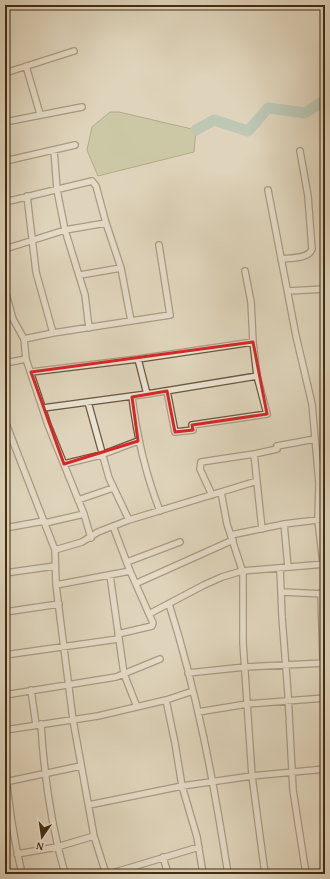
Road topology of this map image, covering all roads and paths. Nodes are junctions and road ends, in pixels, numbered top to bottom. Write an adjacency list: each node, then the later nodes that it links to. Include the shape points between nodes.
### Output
1 (74, 51): 2 (street)
2 (26, 66): 3 (street); 5 (street)
3 (5, 73)
4 (82, 107): 5 (street)
5 (40, 114): 6 (street)
6 (5, 122)
7 (75, 145): 8 (street)
8 (54, 150): 10 (street); 11 (street)
9 (300, 151): 20 (street, via 308,196 312,249 307,255)
10 (5, 162)
11 (57, 190): 13 (street); 15 (street, via 92,181 96,186); 16 (street)
12 (268, 190): 20 (street)
13 (27, 196): 14 (street); 17 (street)
14 (5, 202)
15 (106, 223): 16 (street); 21 (street)
16 (65, 230): 17 (street); 23 (street)
17 (32, 240): 19 (street); 30 (street, via 36,272)
18 (159, 245): 28 (street, via 170,315)
19 (5, 249)
20 (280, 259): 26 (street)
21 (121, 268): 23 (street); 28 (street)
22 (245, 271): 32 (street, via 251,302)
23 (80, 275): 29 (street)
24 (5, 290): 27 (street)
25 (325, 290): 26 (street)
26 (288, 291): 44 (street, via 312,404)
27 (8, 310): 31 (street)
28 (131, 321): 29 (street)
29 (89, 328): 30 (street)
30 (53, 332): 31 (street)
31 (24, 339): 33 (street)
32 (253, 342): 34 (street); 37 (street)
33 (26, 359): 35 (street); 36 (street)
34 (138, 359): 36 (street); 39 (street)
35 (5, 363)
36 (31, 372): 42 (street)
37 (257, 376): 38 (street); 38 (street, via 268,414 192,425 192,430 183,432 174,432)
38 (167, 391): 39 (street)
39 (147, 394): 40 (street)
40 (132, 397): 41 (street); 45 (street)
41 (88, 402): 42 (street); 47 (street)
42 (43, 408): 48 (street)
43 (5, 421): 59 (street)
44 (315, 439): 46 (street); 58 (street, via 319,483)
45 (138, 441): 47 (street); 54 (street, via 150,488)
46 (254, 454): 49 (street); 52 (street, via 201,462 200,469)
47 (101, 455): 48 (street); 50 (street)
48 (64, 464): 53 (street)
49 (257, 481): 51 (street); 63 (street)
50 (113, 488): 53 (street); 57 (street)
51 (221, 492): 52 (street); 65 (street)
52 (212, 495): 54 (street)
53 (78, 500): 55 (street)
54 (160, 511): 57 (street)
55 (84, 514): 59 (street); 64 (street)
56 (325, 519): 58 (street)
57 (129, 520): 61 (street)
58 (318, 520): 60 (street); 69 (street)
59 (44, 522): 62 (street); 67 (street)
60 (284, 524): 63 (street); 71 (street)
61 (113, 526): 64 (street); 68 (street)
62 (5, 528)
63 (262, 529): 65 (street)
64 (91, 538): 67 (street)
65 (232, 538): 74 (street); 77 (street)
66 (180, 542): 68 (street)
67 (55, 550): 70 (street)
68 (126, 562): 73 (street)
69 (324, 564): 71 (street)
70 (54, 566): 75 (street); 78 (street)
71 (288, 567): 72 (street)
72 (280, 568): 74 (street); 79 (street)
73 (130, 571): 76 (street); 77 (street)
74 (242, 571): 82 (street, via 204,585); 91 (street)
75 (5, 573)
76 (110, 575): 78 (street); 85 (street)
77 (137, 583): 84 (street)
78 (56, 585): 81 (street)
79 (281, 592): 80 (street); 90 (street)
80 (323, 593): 89 (street)
81 (59, 604): 83 (street); 86 (street)
82 (169, 604): 84 (street); 92 (street)
83 (5, 612)
84 (149, 614): 85 (street, via 152,626)
85 (118, 636): 86 (street); 93 (street)
86 (64, 646): 87 (street); 94 (street)
87 (5, 655)
88 (160, 659): 93 (street)
89 (324, 663): 90 (street)
90 (286, 664): 91 (street); 100 (street)
91 (245, 667): 92 (street); 101 (street)
92 (188, 673): 96 (street)
93 (124, 674): 94 (street); 102 (street)
94 (69, 684): 95 (street); 104 (street)
95 (31, 690): 97 (street); 105 (street)
96 (193, 691): 99 (street); 103 (street)
97 (5, 695)
98 (325, 698): 100 (street)
99 (166, 700): 102 (street); 115 (street)
100 (288, 701): 101 (street); 110 (street)
101 (247, 704): 103 (street); 112 (street)
102 (137, 707): 104 (street)
103 (198, 712): 114 (street)
104 (73, 720): 105 (street); 108 (street)
105 (38, 725): 106 (street); 111 (street)
106 (5, 730)
107 (5, 763): 113 (street)
108 (81, 766): 111 (street); 116 (street)
109 (325, 769): 110 (street)
110 (292, 771): 112 (street); 129 (street)
111 (44, 774): 113 (street); 118 (street)
112 (252, 776): 114 (street); 128 (street)
113 (6, 782): 120 (street)
114 (212, 782): 115 (street); 127 (street)
115 (182, 786): 116 (street); 119 (street)
116 (89, 806): 117 (street)
117 (94, 836): 118 (street); 124 (street)
118 (57, 847): 120 (street); 123 (street)
119 (199, 847): 121 (street); 126 (street)
120 (17, 854): 122 (street)
121 (163, 857): 124 (street); 125 (street)
122 (22, 874)
123 (65, 874)
124 (106, 874)
125 (168, 874)
126 (203, 874)
127 (228, 874)
128 (265, 874)
129 (306, 874)

